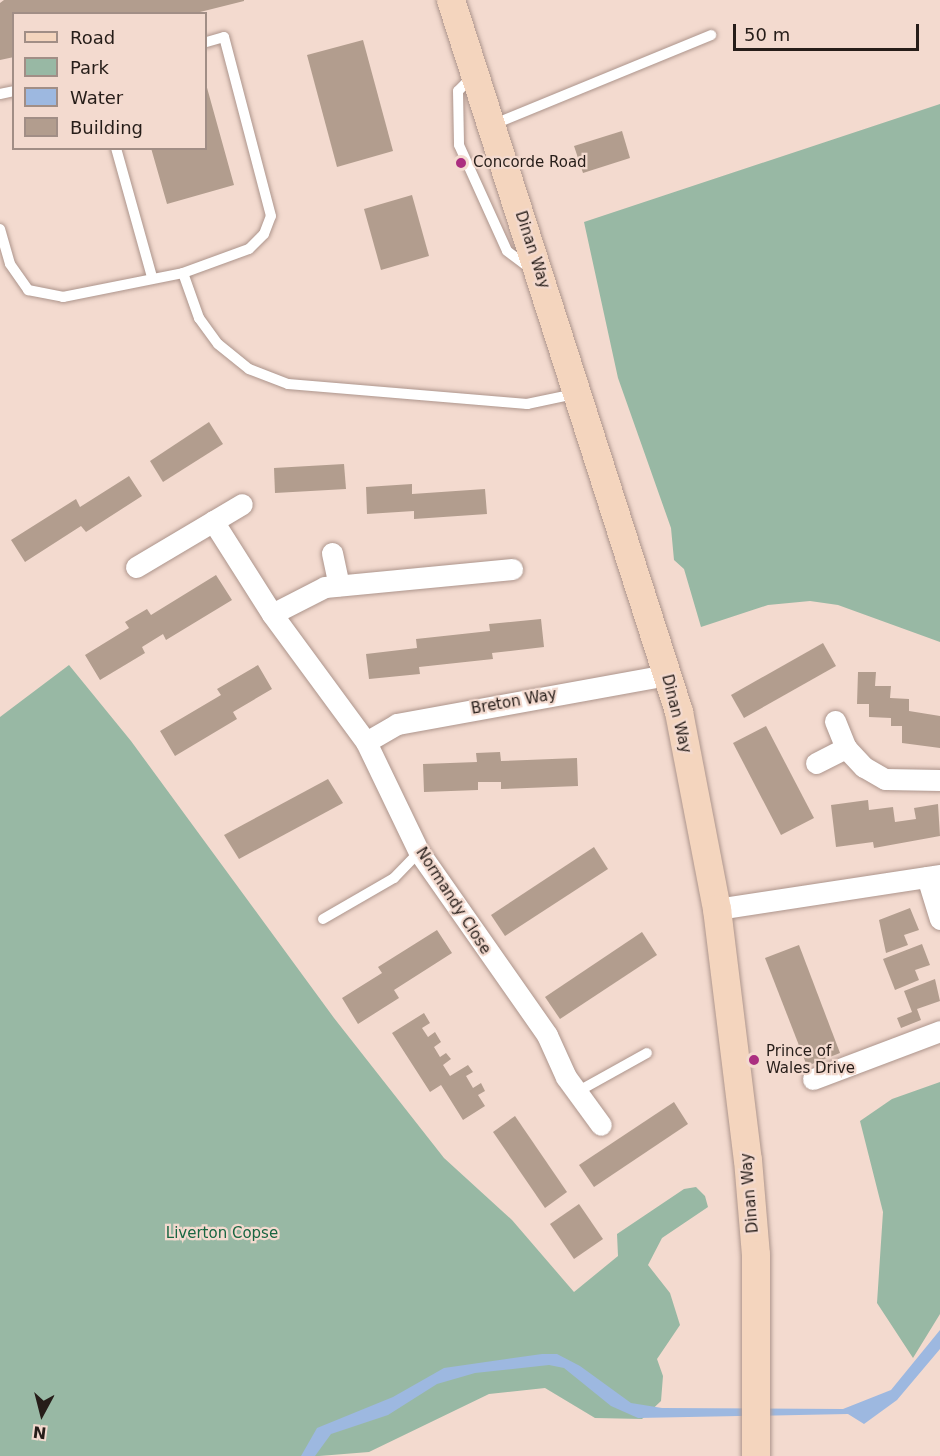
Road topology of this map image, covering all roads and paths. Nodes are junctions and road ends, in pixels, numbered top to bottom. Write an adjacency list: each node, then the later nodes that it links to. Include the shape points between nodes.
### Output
1 (451, 0): 4 (street, Dinan Way)
2 (711, 35): 5 (lane)
3 (207, 42): 8 (lane, via 224,37 271,216 249,249)
4 (475, 74): 5 (street, Dinan Way); 10 (lane, via 458,91 459,145 507,251)
5 (492, 125): 10 (street, Dinan Way)
6 (117, 150): 9 (lane)
7 (0, 229): 9 (lane, via 10,264 28,290 63,297)
8 (183, 273): 9 (lane); 11 (lane, via 200,318 218,344 249,369 288,384 527,404)
9 (152, 276)
10 (540, 276): 11 (street, Dinan Way)
11 (574, 394): 19 (street, Dinan Way)
12 (242, 504): 13 (street)
13 (213, 521): 15 (street); 18 (street, Normandy Close)
14 (332, 553): 17 (street)
15 (136, 567)
16 (512, 569): 17 (street)
17 (339, 585): 18 (street)
18 (272, 614): 21 (street, Normandy Close)
19 (667, 675): 21 (street, Breton Way, via 397,724); 27 (street, Dinan Way, via 679,712)
20 (835, 721): 22 (street)
21 (366, 742): 25 (street, Normandy Close)
22 (846, 747): 23 (street); 24 (street, via 864,767 885,779)
23 (816, 763)
24 (940, 780)
25 (419, 852): 28 (lane, via 394,878); 33 (street, Normandy Close, via 547,1035)
26 (933, 876): 27 (street); 29 (street)
27 (717, 909): 35 (street, Dinan Way, via 732,1010 756,1255)
28 (323, 919)
29 (940, 919)
30 (940, 1031): 32 (street)
31 (647, 1053): 33 (lane)
32 (813, 1079)
33 (577, 1092): 34 (street, Normandy Close)
34 (601, 1125)
35 (756, 1456)

